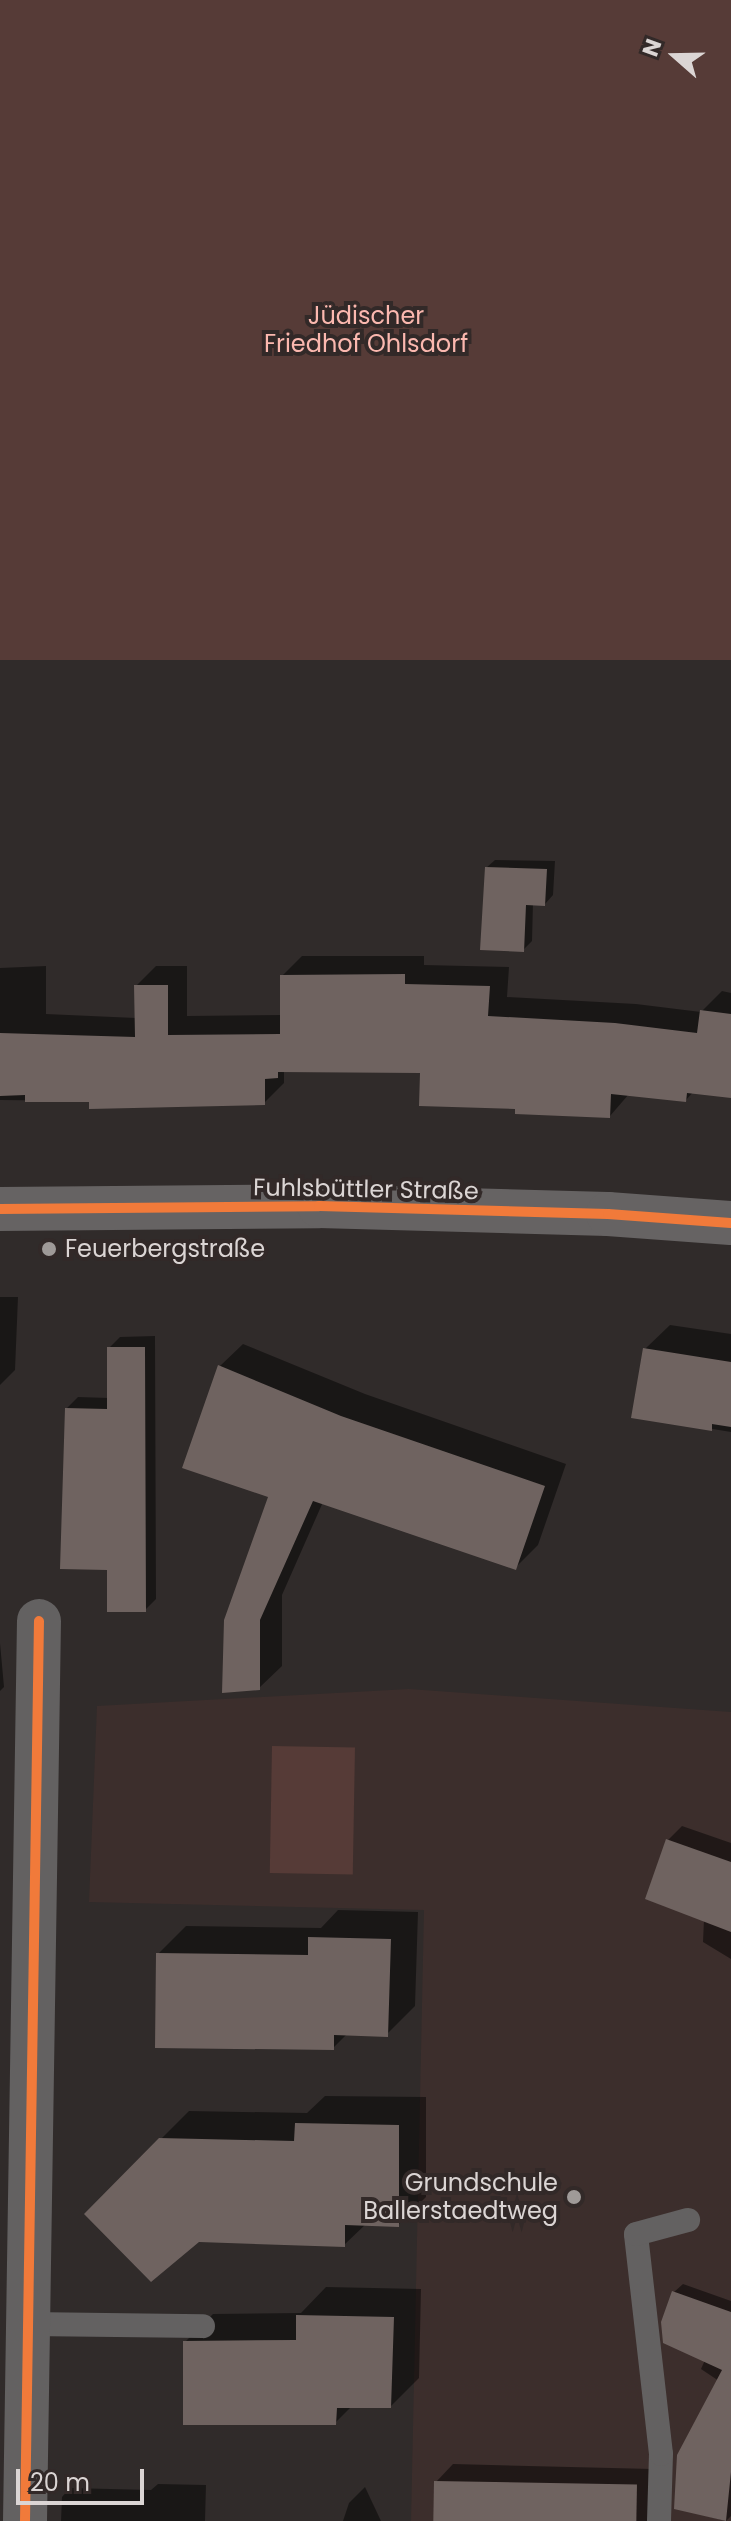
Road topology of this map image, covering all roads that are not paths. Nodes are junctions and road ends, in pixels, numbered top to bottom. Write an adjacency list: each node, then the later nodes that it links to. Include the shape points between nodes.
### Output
1 (0, 1209): 2 (main road, Fuhlsbüttler Straße, via 319,1206 659,1216)
2 (731, 1223)
3 (39, 1621): 5 (street)
4 (688, 2220): 8 (lane, via 636,2234 661,2454)
5 (29, 2324): 6 (lane); 7 (street)
6 (203, 2326)
7 (25, 2521)
8 (659, 2521)

